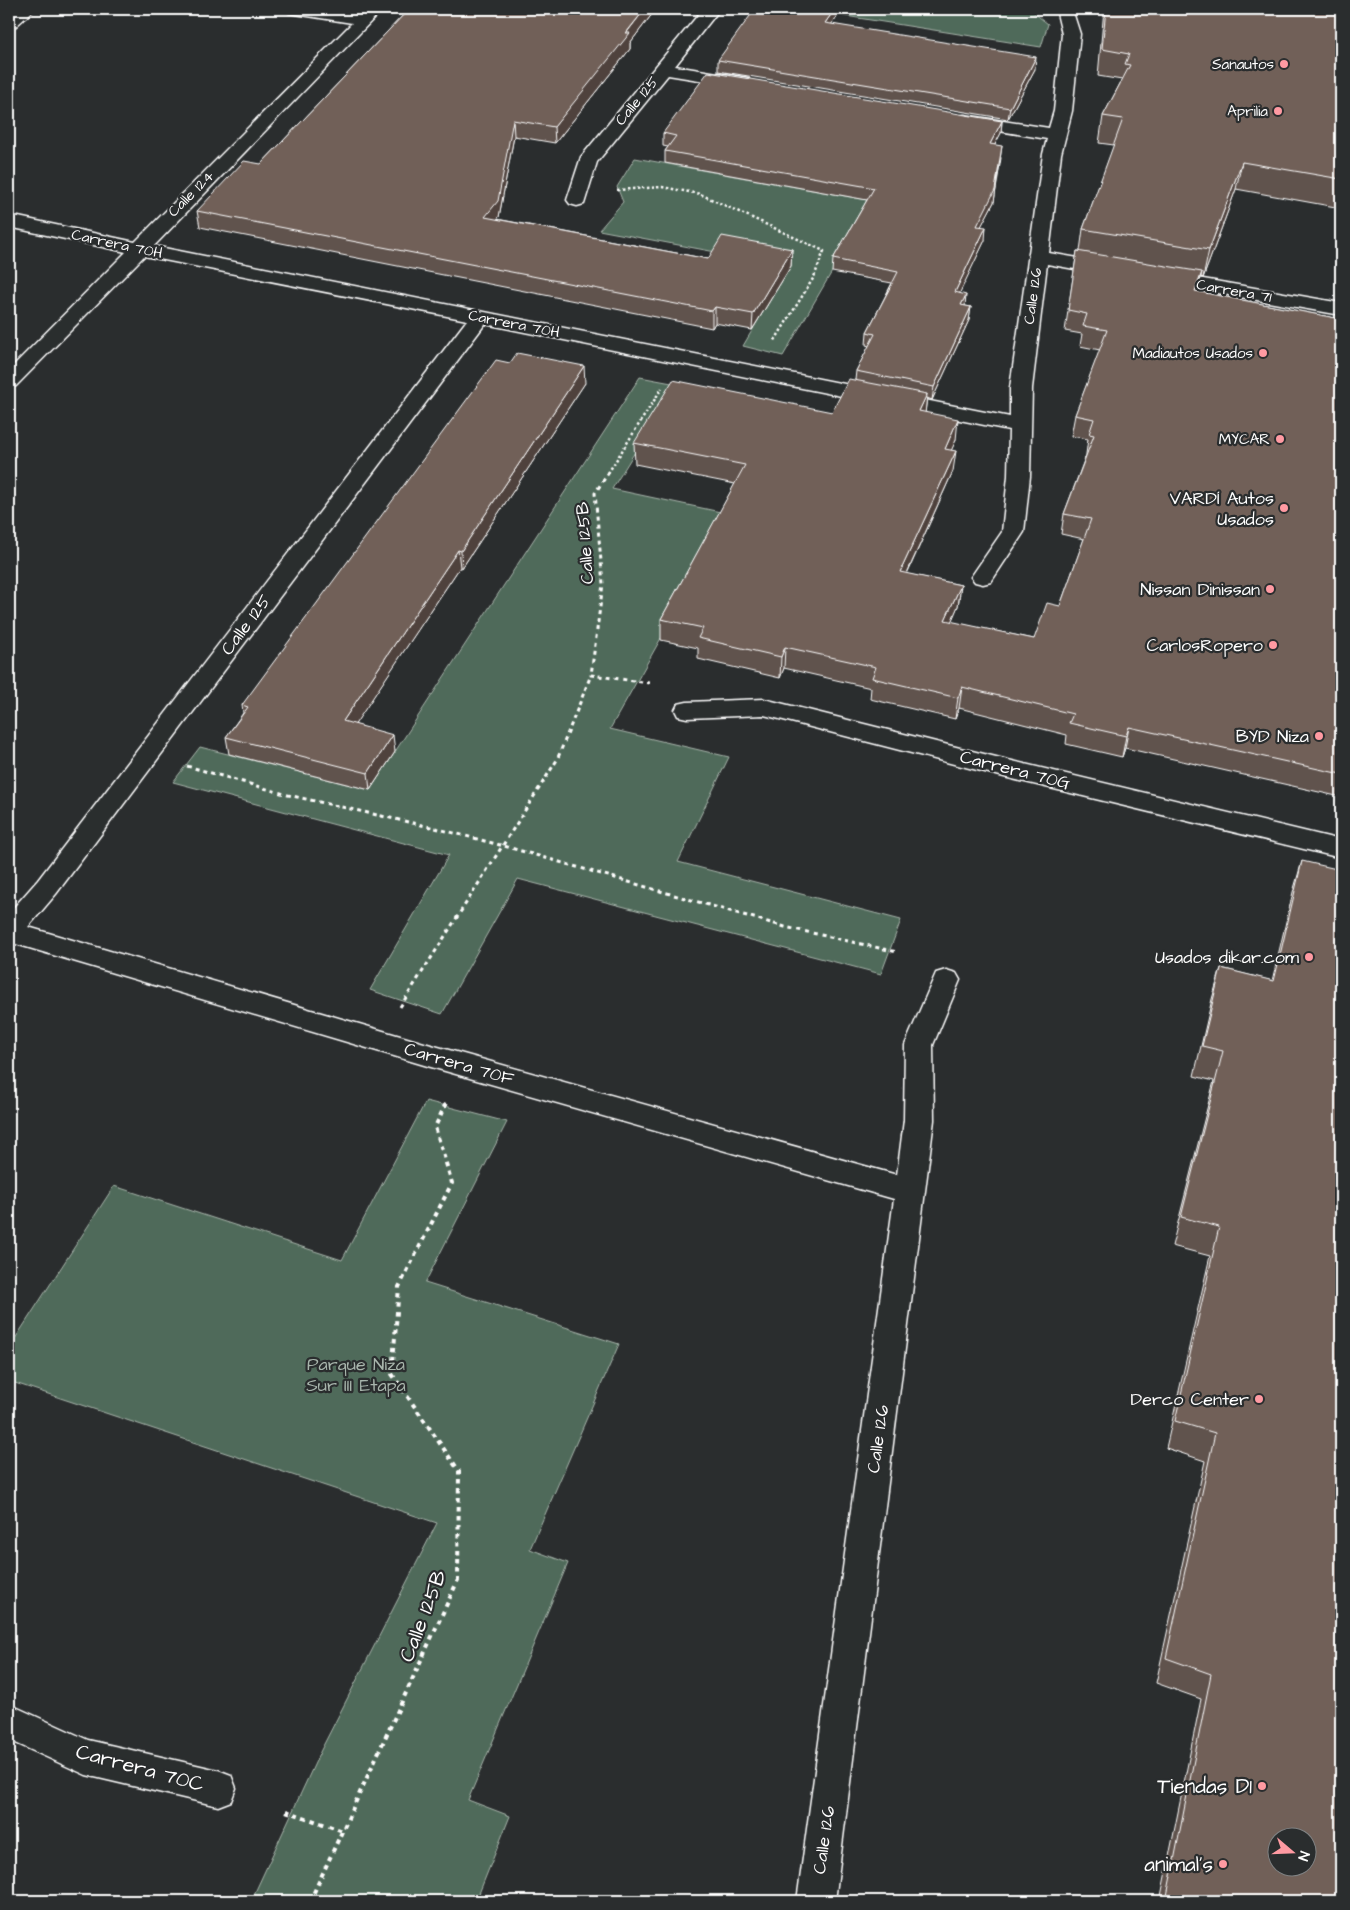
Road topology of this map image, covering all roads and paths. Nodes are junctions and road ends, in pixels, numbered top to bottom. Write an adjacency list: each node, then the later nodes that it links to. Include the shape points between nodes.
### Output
1 (27, 9): 8 (street)
2 (295, 9): 7 (street)
3 (712, 9): 9 (street, Calle 125)
4 (880, 9): 5 (path)
5 (897, 9)
6 (1064, 9): 12 (street, Calle 126, via 1071,34)
7 (369, 14): 16 (street, Calle 124)
8 (9, 23)
9 (664, 69): 10 (street); 14 (street, Calle 125, via 588,161)
10 (755, 84)
11 (947, 117): 12 (street)
12 (1057, 135): 17 (street, Calle 126)
13 (614, 190): 20 (path, via 662,187 700,194 824,251 814,277)
14 (577, 200)
15 (9, 220): 16 (street, Carrera 70H)
16 (139, 248): 19 (street, Carrera 70H); 22 (street, Calle 124)
17 (1038, 257): 18 (street, Carrera 71); 23 (street, Calle 126, via 1021,388)
18 (1341, 309)
19 (480, 317): 23 (street, Carrera 70H); 31 (street, Calle 125, via 47,887)
20 (773, 344)
21 (667, 381): 25 (path, Calle 125B, via 595,493 603,584)
22 (9, 382)
23 (1020, 426): 24 (street, Calle 126, via 1013,532)
24 (983, 577)
25 (591, 675): 26 (path); 29 (path, Calle 125B, via 557,760)
26 (649, 683)
27 (687, 710): 30 (street, Carrera 70G, via 764,707)
28 (181, 764): 29 (path, via 288,795)
29 (504, 846): 32 (path, via 785,927); 34 (path, Calle 125B)
30 (1341, 849)
31 (9, 932): 36 (street, Carrera 70F, via 441,1059)
32 (897, 952)
33 (946, 980): 36 (street, Calle 126, via 919,1045 919,1120)
34 (398, 1009)
35 (449, 1097): 40 (path, Calle 125B, via 435,1127 452,1183 399,1287 392,1374 459,1471 458,1580)
36 (910, 1191): 42 (street, Calle 126)
37 (9, 1722): 38 (street, Carrera 70C, via 86,1757)
38 (218, 1788)
39 (286, 1811): 40 (path)
40 (343, 1830): 41 (path, Calle 125B)
41 (310, 1901)
42 (816, 1901)

